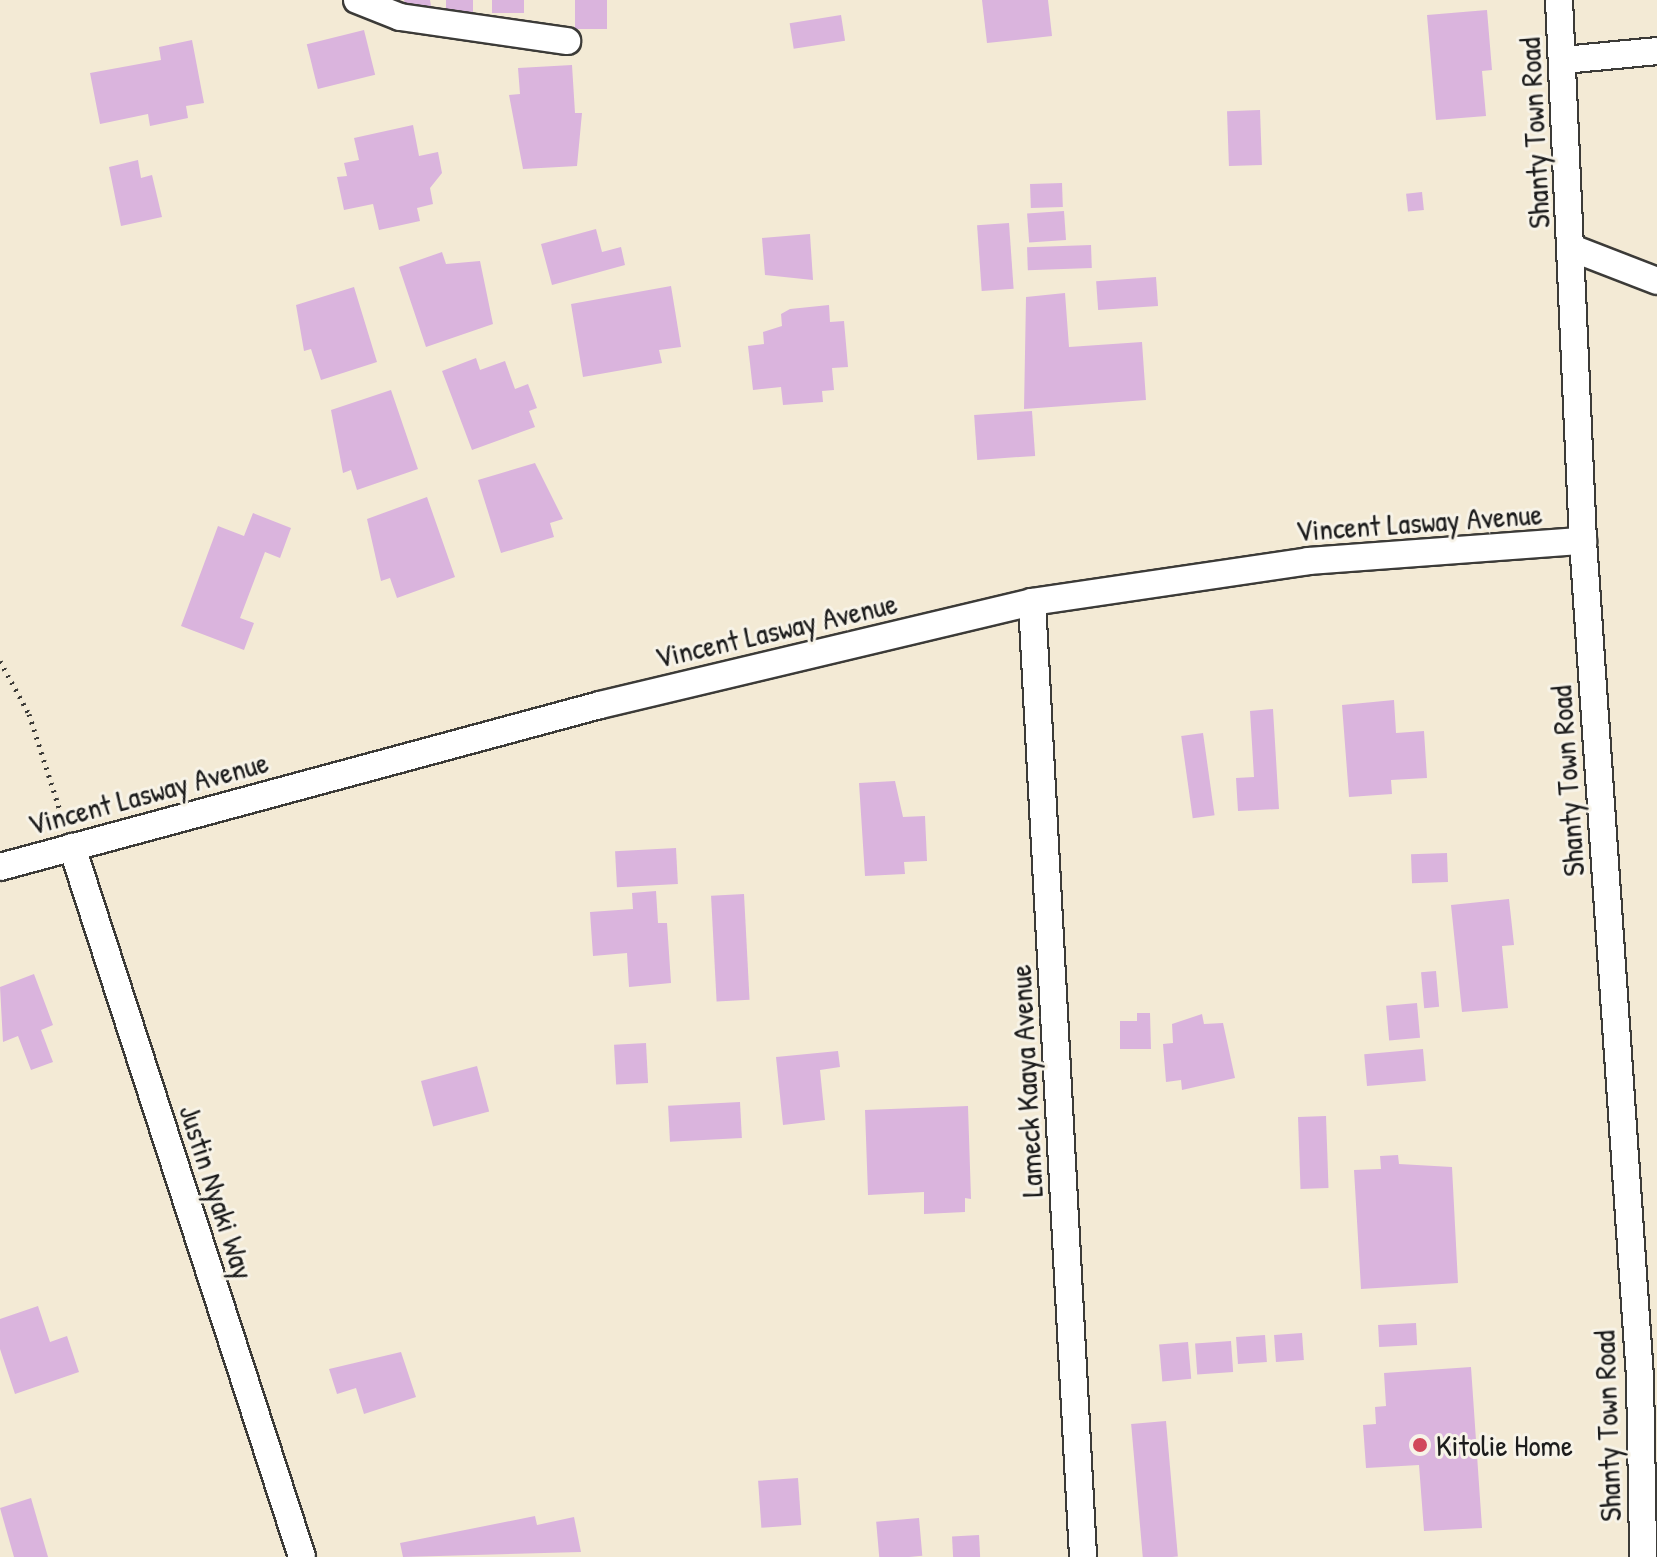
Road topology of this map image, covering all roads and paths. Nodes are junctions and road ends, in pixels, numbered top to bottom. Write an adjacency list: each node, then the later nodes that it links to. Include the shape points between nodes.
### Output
1 (357, 0): 3 (street, via 400,17)
2 (1559, 0): 5 (street, Shanty Town Road)
3 (567, 41)
4 (1657, 51): 5 (street)
5 (1564, 60): 6 (street, Shanty Town Road)
6 (1572, 248): 7 (street); 8 (street, Shanty Town Road)
7 (1657, 281)
8 (1583, 541): 9 (street, Vincent Lasway Avenue, via 1308,561); 13 (street, Shanty Town Road)
9 (1032, 602): 11 (street, Vincent Lasway Avenue, via 600,705); 15 (street, Lameck Kaaya Avenue)
10 (0, 661): 11 (path, via 29,714)
11 (72, 847): 12 (street, Vincent Lasway Avenue); 14 (street, Justin Nyaki Way)
12 (0, 867)
13 (1648, 1377): 16 (street, Shanty Town Road)
14 (302, 1557)
15 (1083, 1557)
16 (1643, 1557)

